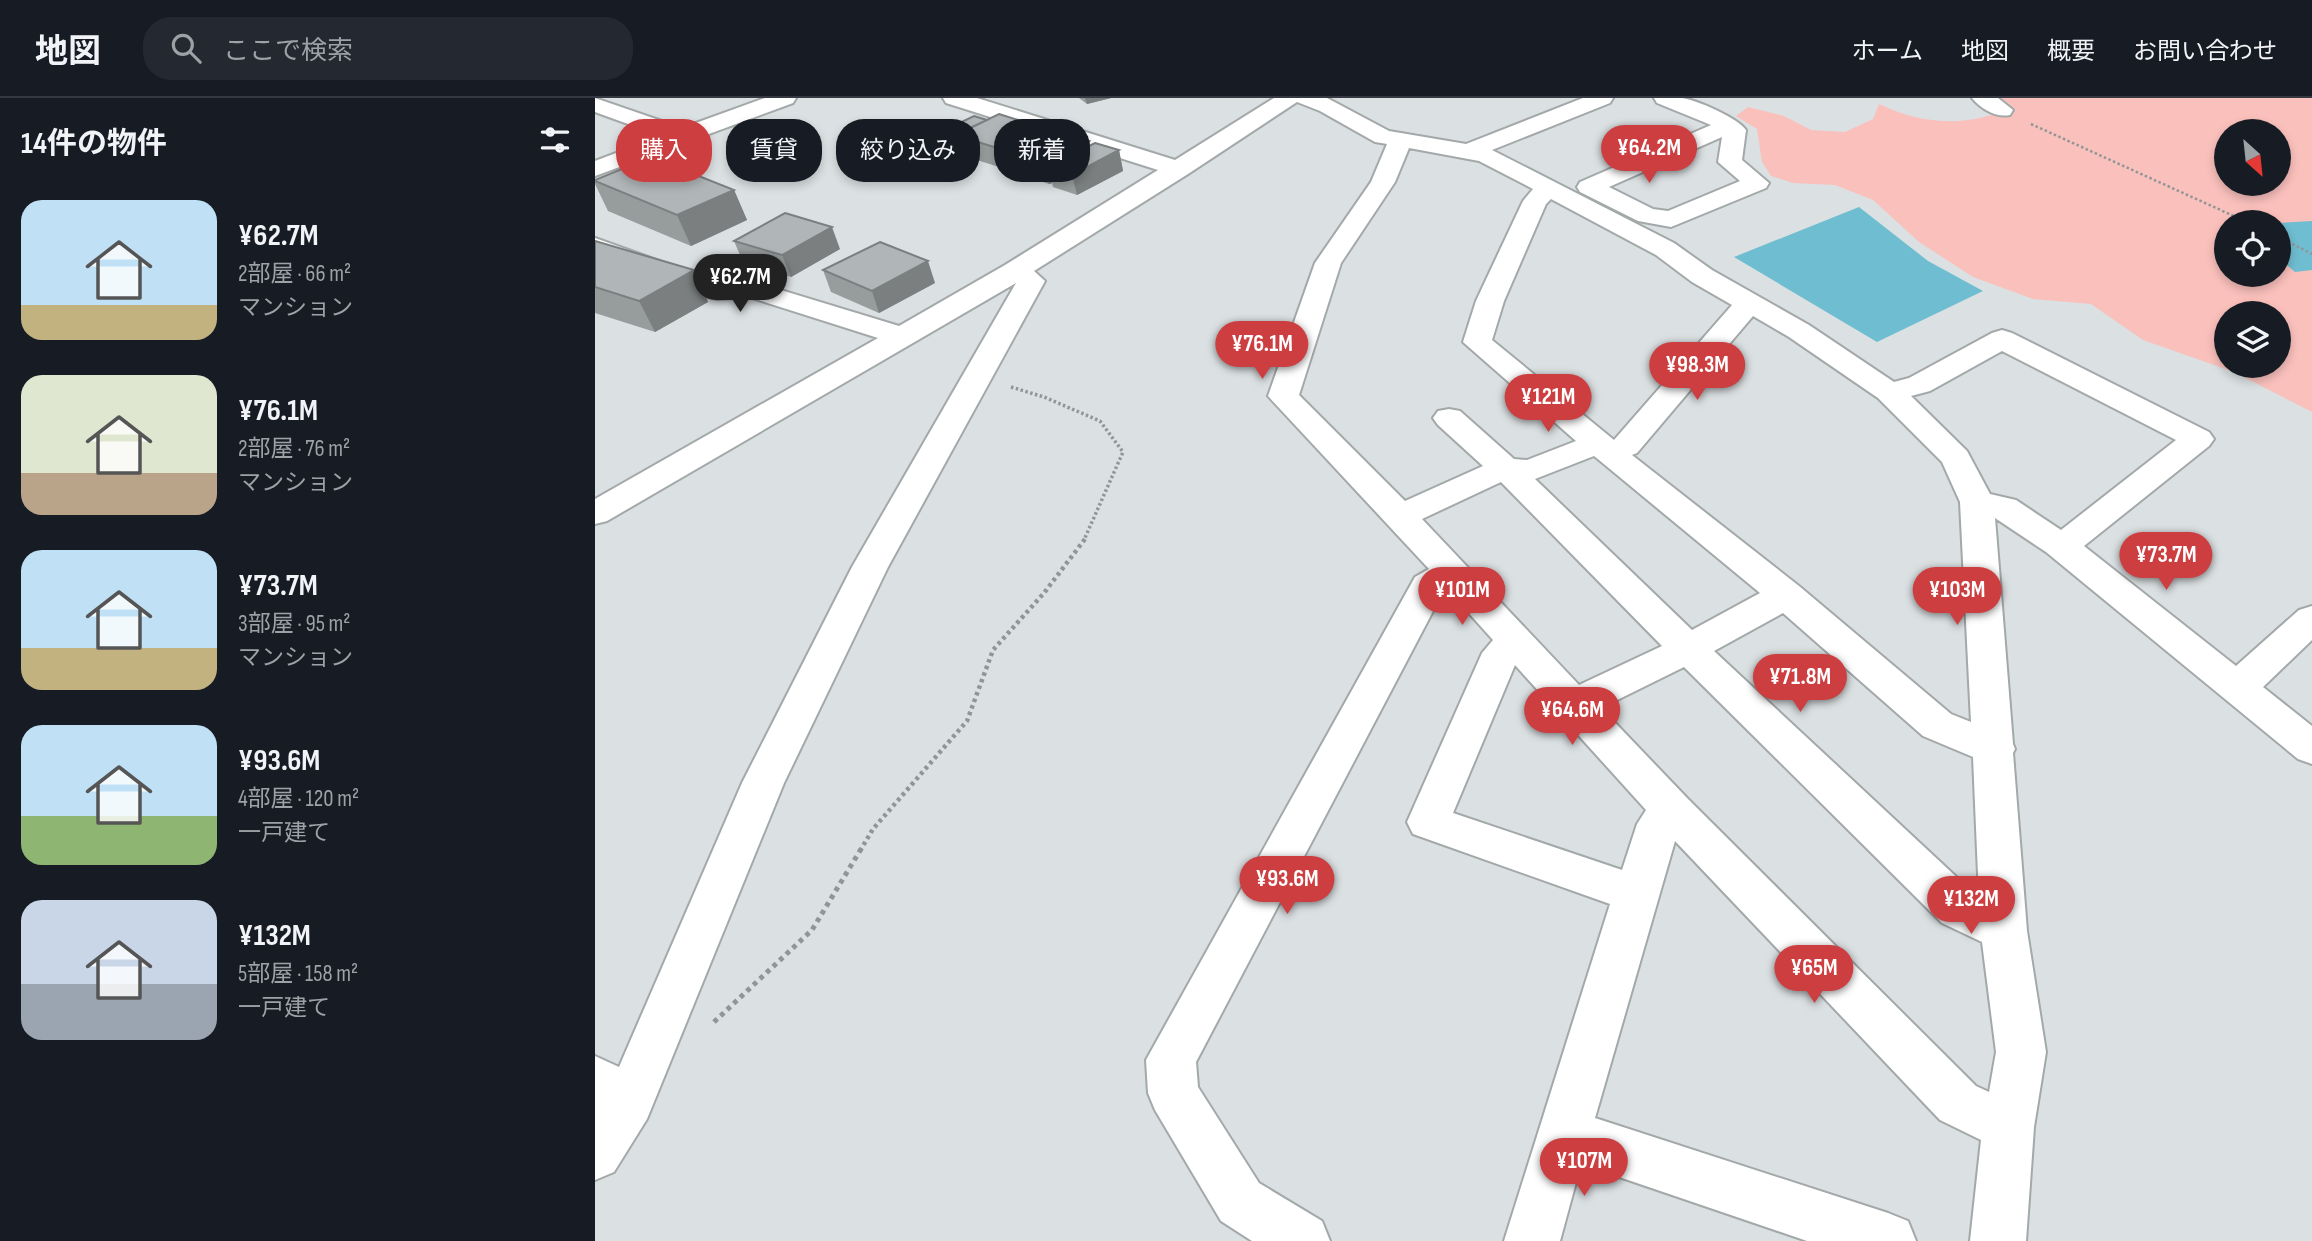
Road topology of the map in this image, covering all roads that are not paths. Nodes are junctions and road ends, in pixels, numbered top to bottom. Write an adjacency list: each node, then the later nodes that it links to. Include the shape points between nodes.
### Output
1 (785, 98): 11 (street)
2 (954, 98): 17 (street)
3 (1289, 98): 17 (street)
4 (1306, 98): 13 (street)
5 (1602, 98): 14 (street)
6 (1983, 98): 9 (street)
7 (1679, 100): 12 (street)
8 (595, 104): 10 (street)
9 (2002, 110)
10 (636, 119)
11 (712, 125)
12 (1735, 130): 12 (street, via 1730,162 1757,183 1671,219 1647,216 1589,187 1713,131)
13 (1400, 140): 14 (street); 29 (street, via 1383,181 1328,263 1283,396)
14 (1469, 151): 18 (street)
15 (616, 161): 16 (street)
16 (595, 169)
17 (1180, 169): 20 (street)
18 (1547, 189): 21 (street, via 1665,249); 25 (street, via 1535,201 1490,301 1477,342)
19 (595, 246): 22 (street, via 717,291 751,289)
20 (1015, 271): 22 (street); 43 (street, via 1031,281 870,567)
21 (1748, 303): 23 (street, via 1799,331); 25 (street, via 1626,446)
22 (901, 336): 28 (street)
23 (1889, 392): 27 (street, via 1956,458); 30 (street, via 1919,385 2002,339 2198,439 2075,537)
24 (1449, 418): 26 (street)
25 (1604, 448): 26 (street, via 1530,470); 32 (street)
26 (1505, 468): 29 (street); 35 (street)
27 (1977, 502): 30 (street, via 2004,508); 38 (street)
28 (595, 513)
29 (1399, 516): 31 (street)
30 (2058, 544): 36 (street)
31 (1450, 572): 34 (street); 47 (street, via 1428,586 1171,1060 1173,1093 1240,1202)
32 (1786, 595): 35 (street); 38 (street, via 1937,725)
33 (2305, 635): 36 (street)
34 (1515, 642): 37 (street); 41 (street, via 1501,653 1428,822)
35 (1688, 649): 37 (street); 42 (street, via 1958,909)
36 (2238, 687): 39 (street)
37 (1574, 704): 40 (street)
38 (1995, 748): 42 (street)
39 (2312, 748)
40 (1673, 811): 41 (street, via 1659,824); 44 (street, via 1958,1103)
41 (1636, 894): 45 (street)
42 (2004, 931): 44 (street, via 2021,1052)
43 (612, 1091): 46 (street)
44 (2008, 1127): 50 (street)
45 (1564, 1133): 48 (street); 49 (street)
46 (595, 1154)
47 (1302, 1241)
48 (1532, 1241)
49 (1888, 1241)
50 (1998, 1241)

